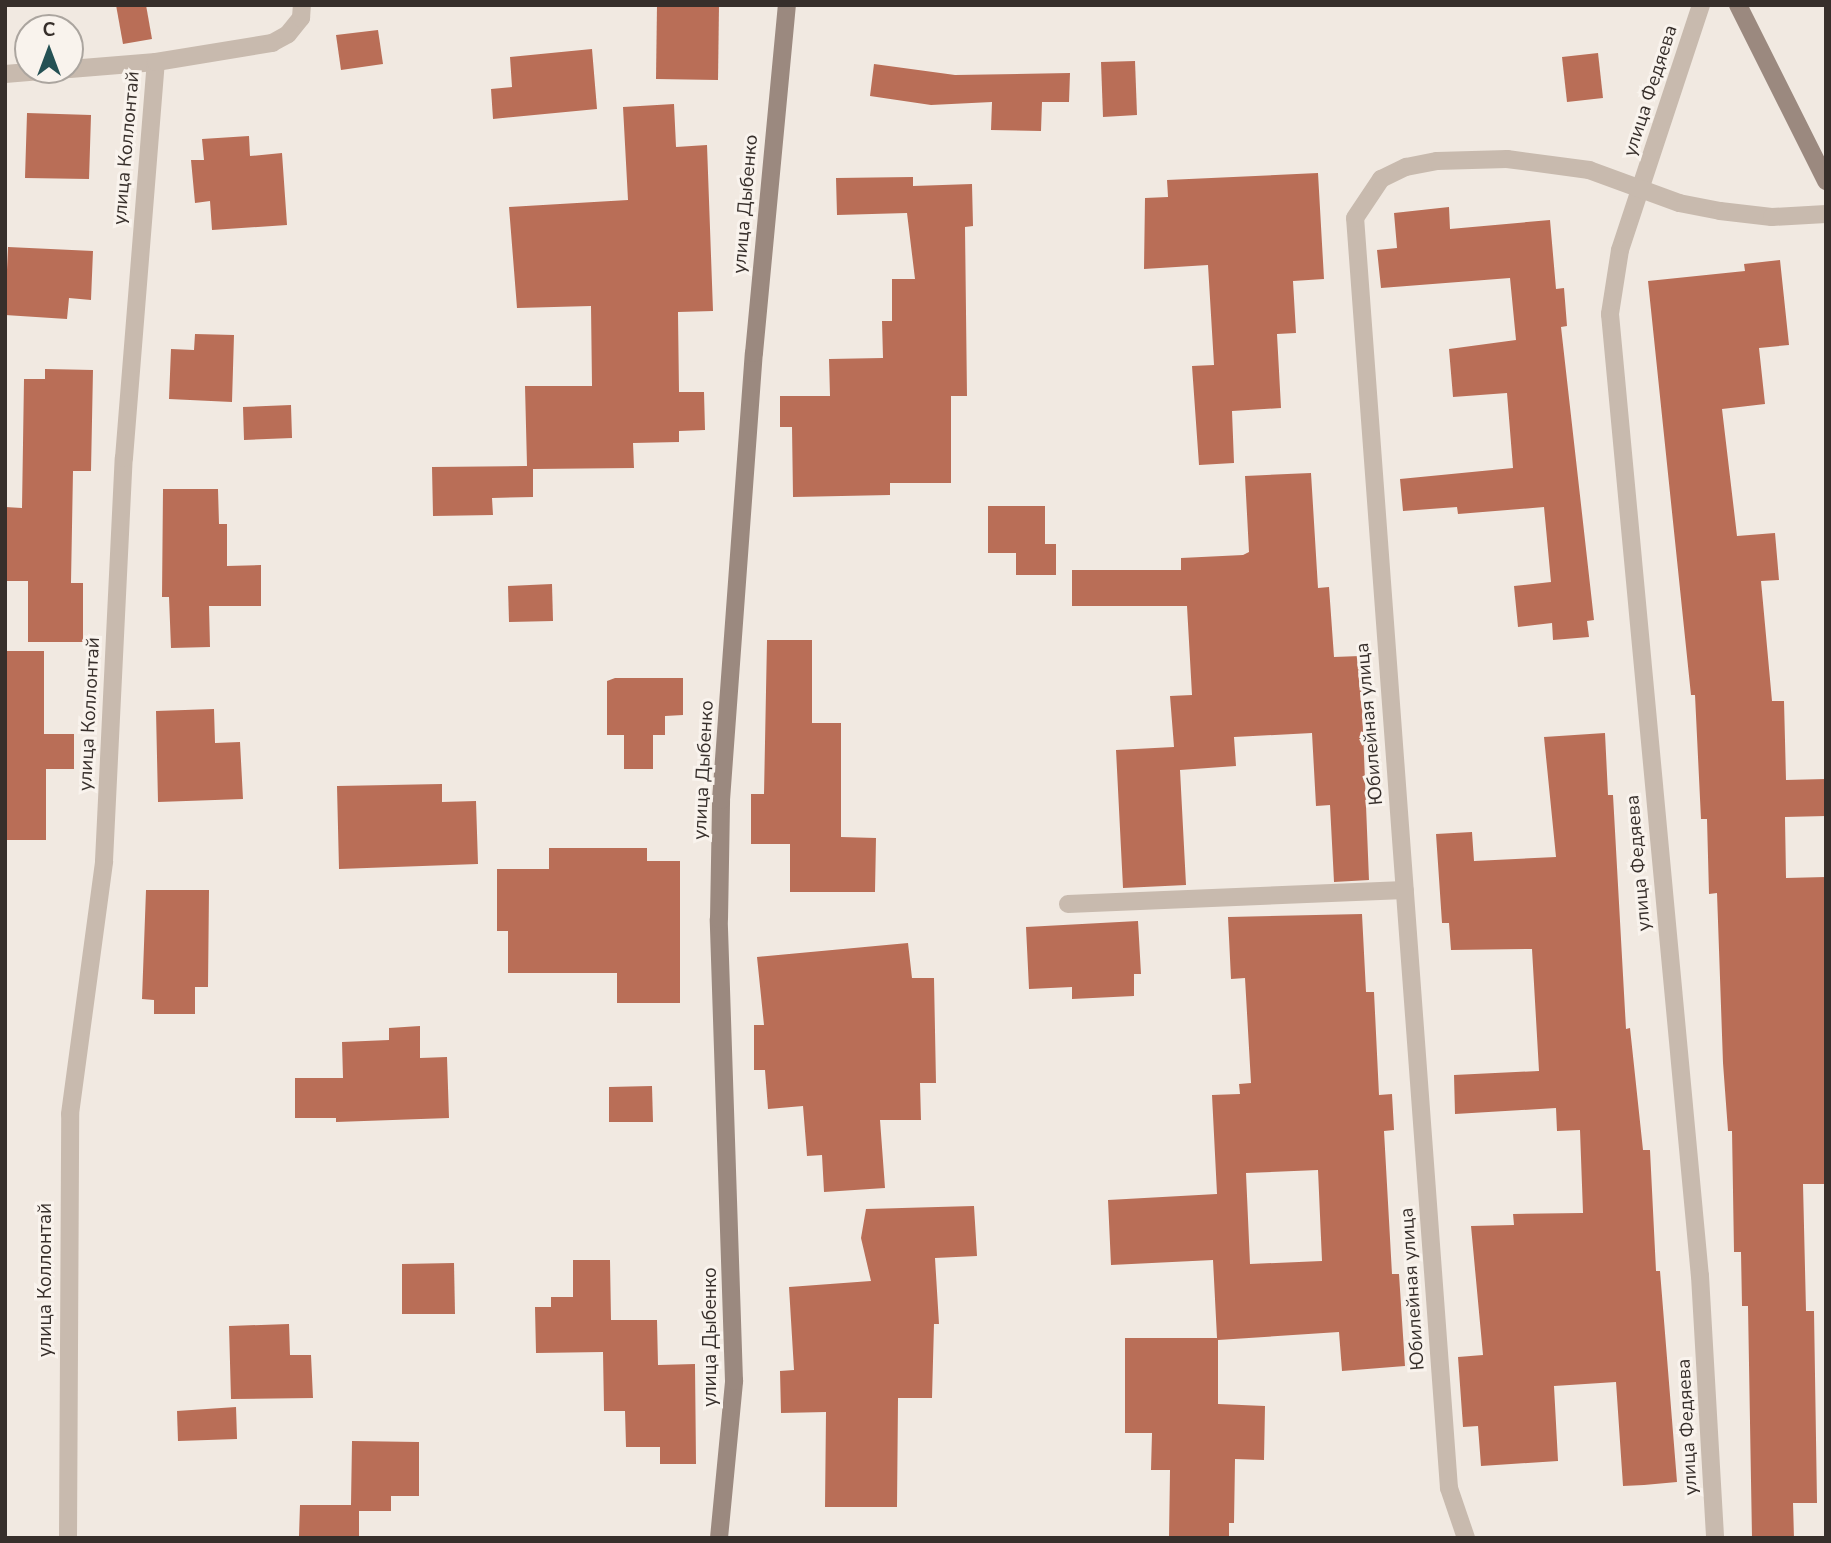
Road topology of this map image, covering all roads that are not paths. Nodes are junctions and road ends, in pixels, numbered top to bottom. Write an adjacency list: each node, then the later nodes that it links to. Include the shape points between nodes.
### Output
1 (302, 5): 5 (street, улица Коллонтай, via 301,18 289,34 272,43)
2 (787, 5): 13 (main road, улица Дыбенко, via 754,353 721,800 720,932 734,1381)
3 (1701, 5): 8 (street, улица Федяева)
4 (1738, 5): 7 (main road)
5 (156, 62): 6 (street); 12 (street, улица Коллонтай, via 126,433 103,874 70,1114)
6 (84, 68)
7 (1826, 181)
8 (1641, 189): 9 (street, via 1720,211 1772,217); 10 (street, Юбилейная улица, via 1550,162 1437,161 1406,167 1381,180 1355,218); 15 (street, улица Федяева, via 1612,281 1611,343 1700,1276)
9 (1826, 214)
10 (1405, 890): 11 (street); 14 (street, Юбилейная улица, via 1449,1488)
11 (1068, 904)
12 (68, 1538)
13 (719, 1538)
14 (1466, 1538)
15 (1715, 1538)

